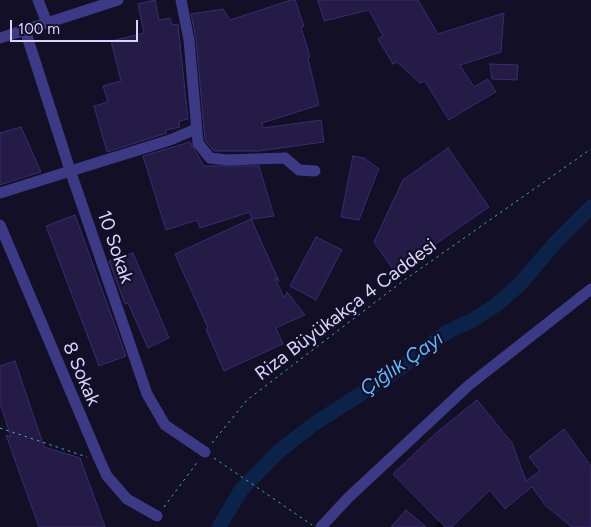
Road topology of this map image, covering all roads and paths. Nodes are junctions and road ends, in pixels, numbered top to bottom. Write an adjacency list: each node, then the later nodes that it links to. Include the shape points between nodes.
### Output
1 (38, 0): 4 (street)
2 (118, 0): 4 (street)
3 (181, 0): 7 (street, via 189,40)
4 (47, 23): 5 (street)
5 (25, 30): 6 (street); 9 (street, 10 Sokak)
6 (0, 38)
7 (196, 130): 9 (street); 10 (street, via 198,143 210,158 285,158 299,170)
8 (591, 149): 15 (path, Riza Büyükakça 4 Caddesi, via 403,281 247,400)
9 (70, 170): 11 (street); 15 (street, 10 Sokak, via 146,394 165,425)
10 (315, 171)
11 (0, 193)
12 (0, 225): 16 (street, 8 Sokak)
13 (591, 289): 19 (street, via 469,385)
14 (0, 428): 16 (path)
15 (205, 452): 17 (path, Riza Büyükakça 4 Caddesi); 18 (path)
16 (100, 461): 17 (street, 8 Sokak, via 107,476 127,499)
17 (157, 516)
18 (315, 527)
19 (321, 527)

